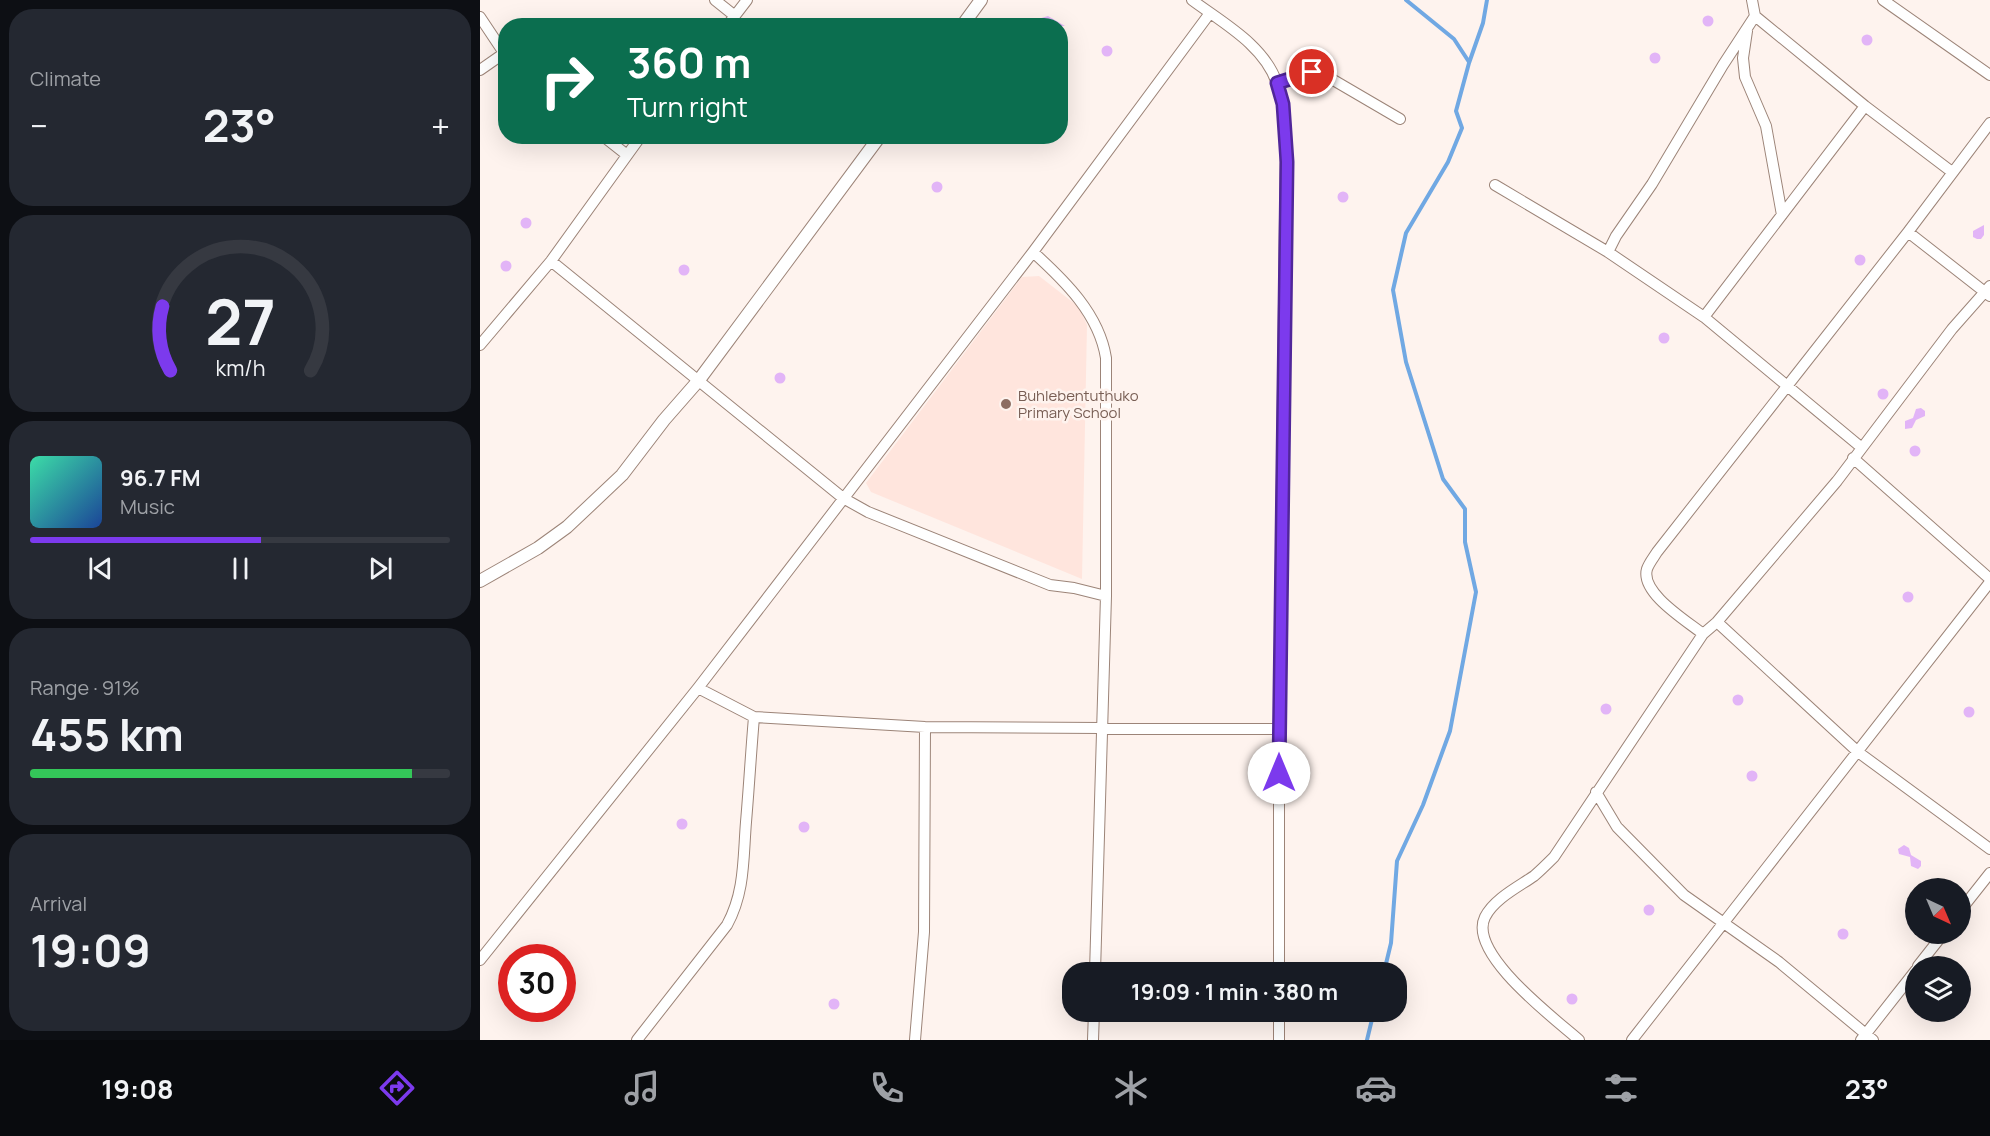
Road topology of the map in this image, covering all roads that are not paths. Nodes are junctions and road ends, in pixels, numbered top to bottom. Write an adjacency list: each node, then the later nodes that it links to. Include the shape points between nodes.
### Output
1 (714, 0): 8 (street)
2 (747, 0): 8 (street)
3 (981, 0): 11 (street)
4 (1192, 0): 7 (street)
5 (1752, 0): 9 (street)
6 (1882, 0): 16 (street)
7 (1210, 14): 17 (street, via 1256,50); 29 (street)
8 (735, 16)
9 (1755, 16): 12 (street); 18 (street)
10 (480, 17): 13 (street)
11 (968, 18)
12 (1748, 28): 27 (street, via 1743,58 1745,77 1766,126); 30 (street)
13 (498, 46)
14 (498, 59): 15 (street)
15 (480, 70)
16 (1990, 75)
17 (1277, 83): 19 (street, via 1303,73 1323,74); 49 (street, via 1284,114 1287,162)
18 (1865, 106): 25 (street); 27 (street)
19 (1400, 119)
20 (1990, 123): 25 (street)
21 (613, 144): 24 (street)
22 (635, 144): 24 (street)
23 (874, 144): 35 (street)
24 (627, 155): 31 (street)
25 (1952, 172): 28 (street)
26 (1495, 185): 30 (street)
27 (1782, 215): 33 (street)
28 (1908, 232): 32 (street); 36 (street)
29 (1033, 252): 39 (street); 42 (street, via 1084,307 1103,340)
30 (1608, 252): 33 (street)
31 (551, 261): 34 (street); 35 (street)
32 (1988, 292): 37 (street, via 1952,329)
33 (1704, 317): 36 (street)
34 (480, 345)
35 (699, 380): 39 (street); 41 (street, via 622,475 588,509 538,548)
36 (1787, 385): 37 (street); 44 (street, via 1647,569 1651,590)
37 (1862, 448): 38 (street)
38 (1853, 458): 40 (street); 43 (street)
39 (843, 498): 42 (street, via 868,512 1050,585); 45 (street)
40 (1990, 580): 50 (street)
41 (480, 581)
42 (1106, 596): 48 (street)
43 (1717, 622): 44 (street); 50 (street)
44 (1703, 634): 51 (street)
45 (698, 688): 46 (street); 58 (street)
46 (754, 717): 47 (street); 65 (street, via 740,898 727,925)
47 (925, 727): 48 (street); 66 (street, via 924,932)
48 (1103, 729): 49 (street); 59 (street)
49 (1279, 729): 60 (street)
50 (1858, 752): 52 (street); 55 (street)
51 (1596, 792): 55 (street, via 1631,843 1684,896); 69 (street, via 1554,857 1497,902 1482,926 1487,947 1501,968)
52 (1990, 849)
53 (1990, 873): 54 (street)
54 (1971, 897)
55 (1723, 924): 64 (street, via 1779,963); 70 (street)
56 (1935, 944): 57 (street)
57 (1926, 956)
58 (480, 960)
59 (1095, 962)
60 (1279, 962)
61 (1905, 985): 64 (street)
62 (1094, 1022): 67 (street)
63 (1279, 1022): 68 (street)
64 (1867, 1038)
65 (638, 1040)
66 (915, 1040)
67 (1093, 1040)
68 (1279, 1040)
69 (1579, 1040)
70 (1632, 1040)

